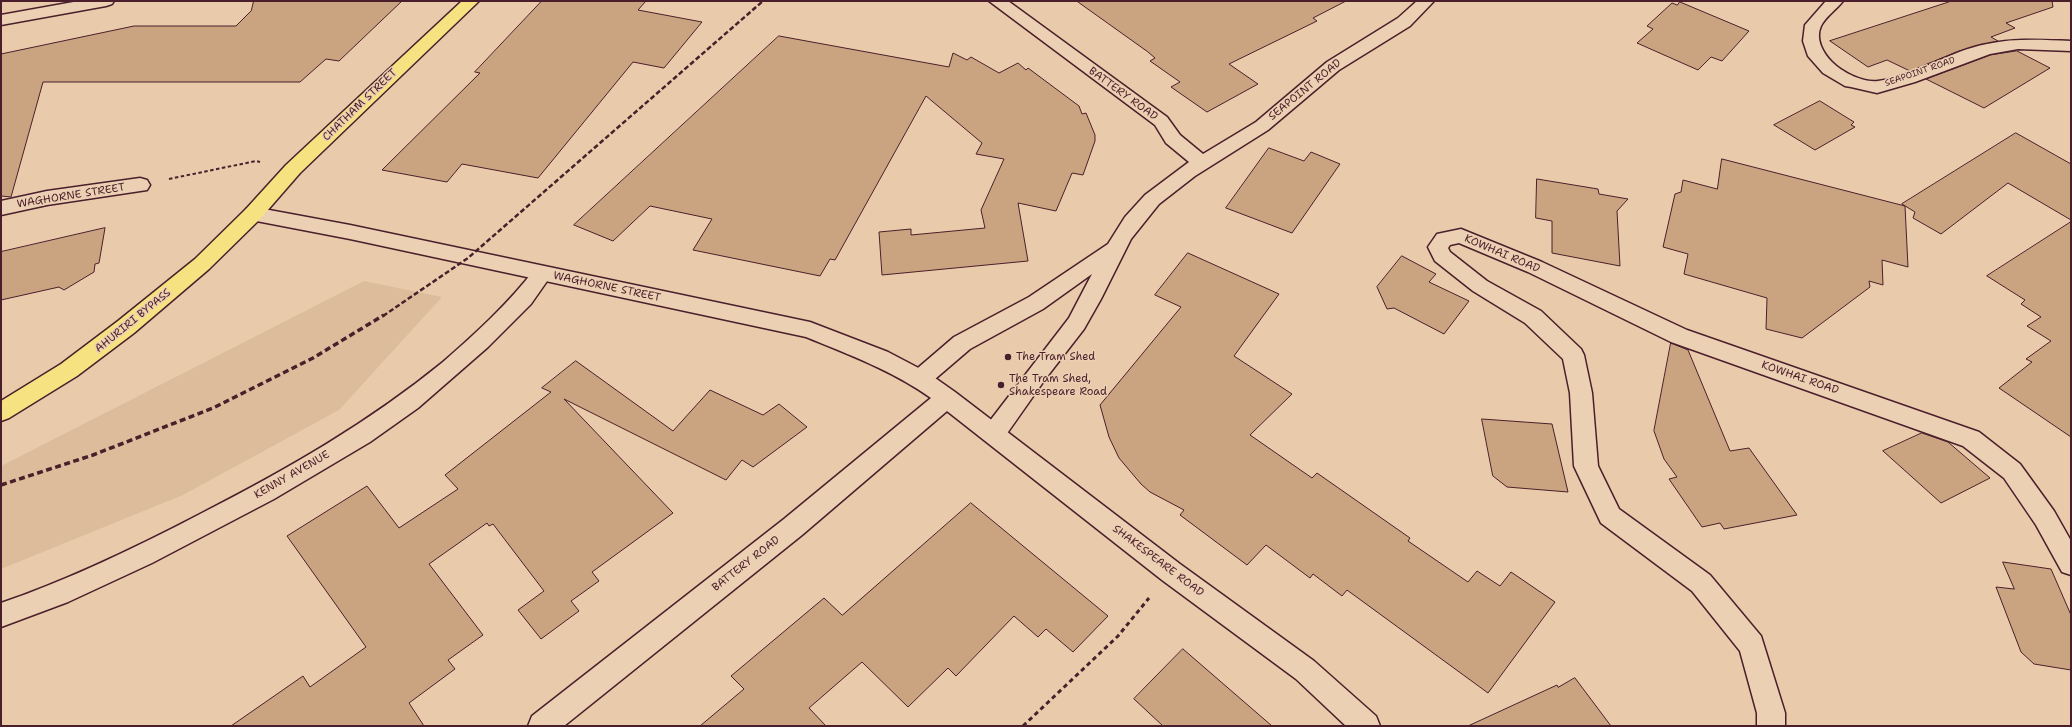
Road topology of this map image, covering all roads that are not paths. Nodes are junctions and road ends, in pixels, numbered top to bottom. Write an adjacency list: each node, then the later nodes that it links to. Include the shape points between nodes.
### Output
1 (106, 1): 6 (street)
2 (471, 1): 11 (highway, CHATHAM STREET, via 293,169)
3 (997, 1): 8 (street, BATTERY ROAD, via 1161,121 1173,139)
4 (1426, 1): 8 (street, SEAPOINT ROAD, via 1404,22 1333,66 1262,126)
5 (1835, 1): 7 (street, SEAPOINT ROAD, via 1813,25 1811,41 1817,56 1829,68 1851,82 1877,87 1909,78 1986,49 2010,45)
6 (1, 20)
7 (2071, 46)
8 (1202, 163): 12 (street, via 1173,180 1154,197 1138,214)
9 (140, 185): 10 (street, WAGHORNE STREET, via 47,198)
10 (1, 208)
11 (253, 214): 13 (street, WAGHORNE STREET, via 350,232); 16 (highway, AHURIRI BYPASS, via 202,264 126,327 69,370)
12 (1115, 248): 14 (street, via 1036,303 962,343); 17 (street, via 1086,308 1038,372 1013,412)
13 (542, 274): 14 (street, WAGHORNE STREET, via 810,330 880,358); 19 (street, KENNY AVENUE, via 513,312 431,384 381,423 287,480 157,549 28,606)
14 (920, 379): 15 (street, WAGHORNE STREET)
15 (947, 398): 17 (street, SHAKESPEARE ROAD); 20 (street, BATTERY ROAD, via 793,527)
16 (1, 412)
17 (994, 433): 21 (street, SHAKESPEARE ROAD, via 1171,572 1305,670)
18 (2071, 564): 22 (street, KOWHAI ROAD, via 2045,518 2012,471 1971,439 1679,336 1535,267 1461,236 1444,240 1438,247 1442,256 1480,286 1533,317 1573,355 1581,392 1586,466 1610,516 1701,583 1752,645 1771,713)
19 (1, 615)
20 (542, 726)
21 (1366, 726)
22 (1771, 726)

